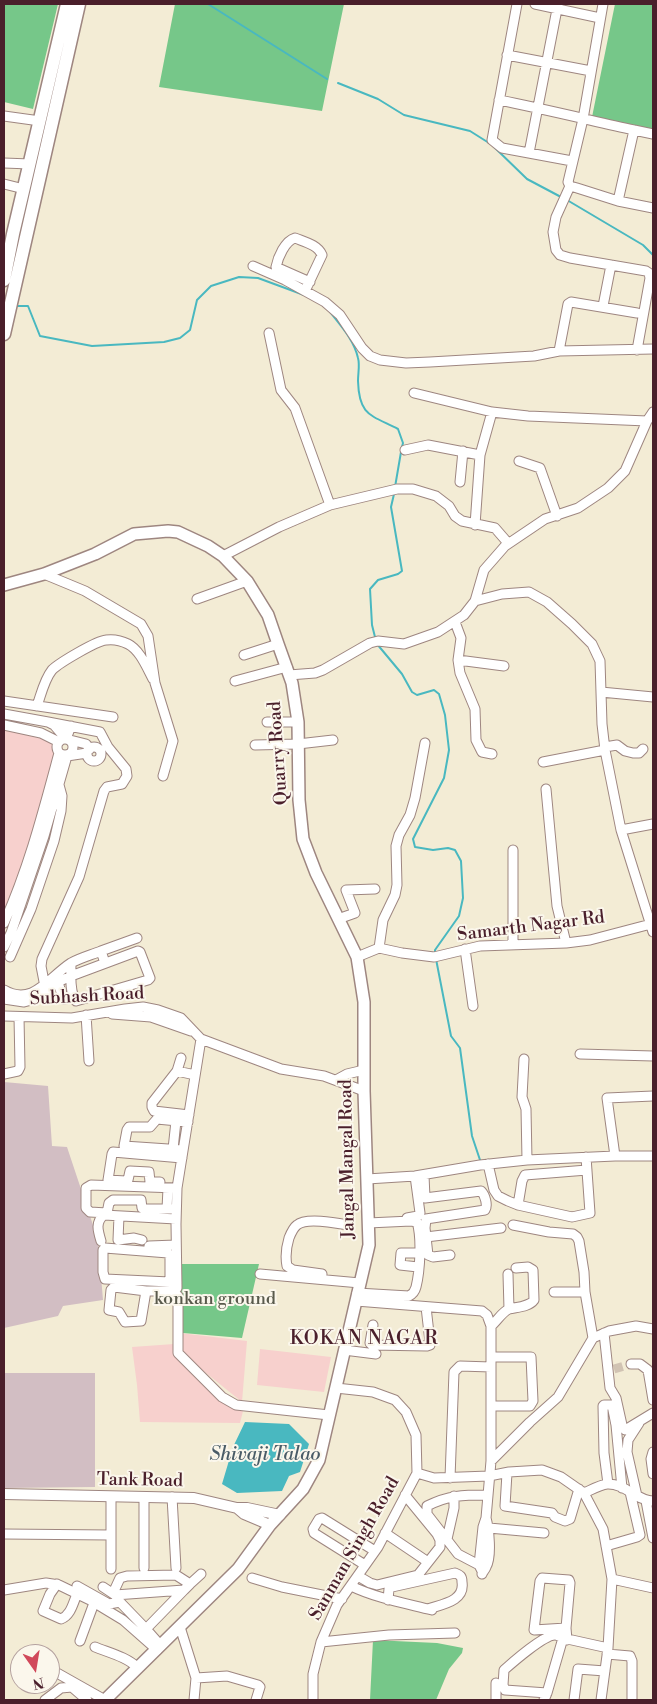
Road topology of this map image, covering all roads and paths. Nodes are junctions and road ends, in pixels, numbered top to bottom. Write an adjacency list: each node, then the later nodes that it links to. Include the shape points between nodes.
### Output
1 (67, 4): 15 (main road)
2 (79, 4): 33 (main road)
3 (517, 4): 8 (street)
4 (535, 4): 6 (street)
5 (603, 4): 7 (street)
6 (557, 7): 7 (street); 9 (street)
7 (600, 18): 10 (street)
8 (507, 56): 9 (street); 11 (street)
9 (546, 63): 10 (street); 12 (street)
10 (591, 71): 14 (street)
11 (499, 100): 12 (street); 18 (street, via 492,140 502,148)
12 (538, 107): 14 (street); 18 (street)
13 (4, 116): 15 (street)
14 (583, 119): 16 (street); 19 (street)
15 (40, 121): 21 (main road)
16 (634, 130): 17 (street); 25 (street)
17 (653, 134)
18 (529, 153): 19 (street)
19 (572, 161): 23 (street)
20 (4, 163): 21 (street)
21 (30, 164): 24 (main road)
22 (4, 184): 24 (street)
23 (569, 188): 25 (street); 28 (street, via 552,232 556,250 570,258)
24 (24, 189): 27 (main road)
25 (618, 201): 26 (street)
26 (653, 208)
27 (8, 233): 30 (main road)
28 (611, 265): 34 (street); 39 (street, via 649,273)
29 (253, 266): 32 (street)
30 (4, 276)
31 (310, 282): 31 (street, via 322,252 319,248 291,239 276,267); 32 (street)
32 (305, 291): 40 (street, via 340,315 362,348 380,360 430,362 534,356)
33 (9, 300): 37 (main road)
34 (603, 306): 35 (street); 40 (street, via 568,304)
35 (637, 312)
36 (268, 333): 50 (street, via 281,390 295,408)
37 (4, 334)
38 (653, 349): 39 (street)
39 (637, 350): 40 (street)
40 (558, 351)
41 (414, 393): 42 (street)
42 (492, 412): 44 (street); 47 (street)
43 (653, 412): 44 (street)
44 (647, 421): 51 (street, via 625,471 608,488 578,508)
45 (405, 450): 46 (street, via 428,445)
46 (463, 451): 47 (street); 49 (street)
47 (480, 454): 52 (street)
48 (519, 461): 51 (street, via 540,468)
49 (460, 482)
50 (330, 505): 52 (street, via 394,489 413,489 436,496 462,522); 54 (street)
51 (557, 516): 53 (street, via 545,519)
52 (475, 525): 53 (street, via 494,528)
53 (508, 543): 59 (street, via 484,570)
54 (223, 556): 55 (main road, Quarry Road, via 178,532 134,534); 56 (main road, Quarry Road)
55 (44, 574): 57 (main road, Quarry Road); 67 (street, via 86,591 141,624 148,636)
56 (247, 581): 58 (street); 61 (main road, Quarry Road, via 268,615)
57 (4, 586)
58 (197, 598)
59 (475, 601): 60 (street); 68 (street, via 529,592 547,602 592,644 600,661)
60 (455, 622): 63 (street, via 461,638); 65 (street, via 404,644 374,642 314,673)
61 (278, 644): 62 (street); 65 (main road, Quarry Road)
62 (244, 655)
63 (458, 660): 64 (street); 88 (street, via 475,710 476,740 482,752)
64 (504, 666)
65 (288, 671): 66 (street); 76 (main road, Quarry Road)
66 (235, 682)
67 (155, 683): 71 (street, via 130,644 105,640 89,646 53,669); 91 (street, via 173,741)
68 (601, 692): 69 (street); 84 (street)
69 (653, 697)
70 (4, 701): 71 (street)
71 (37, 706): 73 (street)
72 (4, 714): 74 (street)
73 (114, 717)
74 (48, 722): 78 (street); 79 (street)
75 (267, 722): 76 (street)
76 (298, 722): 83 (main road, Quarry Road)
77 (4, 725): 79 (street)
78 (71, 726): 79 (street); 121 (street, via 100,732 126,769 127,776 122,784 104,791 79,877 42,959)
79 (65, 740): 86 (street, via 86,744); 87 (street, via 57,746); 87 (street, via 74,747 70,754)
80 (333, 740): 83 (street)
81 (425, 742): 112 (street, via 415,798 396,846 397,885 383,920)
82 (255, 744): 83 (street)
83 (298, 744): 103 (main road, Quarry Road, via 303,839)
84 (605, 748): 85 (street, via 617,745 633,753); 90 (street); 95 (street)
85 (643, 749)
86 (88, 751): 87 (street); 89 (street, via 97,749)
87 (63, 754): 92 (street); 96 (street)
88 (492, 754)
89 (103, 757)
90 (543, 762)
91 (163, 776)
92 (59, 785): 96 (street); 97 (street, via 62,811)
93 (546, 789): 109 (street, via 557,906)
94 (653, 824): 95 (street)
95 (621, 830): 102 (street)
96 (41, 835): 97 (street); 99 (street)
97 (54, 841): 101 (street)
98 (513, 850): 110 (street)
99 (23, 888): 101 (street); 104 (street); 106 (street)
100 (375, 889): 103 (street, via 346,890 355,913)
101 (36, 894): 107 (street)
102 (650, 910): 105 (street)
103 (338, 919): 116 (main road, Quarry Road)
104 (4, 923)
105 (652, 928): 109 (street, Samarth Nagar Rd)
106 (11, 933): 107 (street); 111 (street)
107 (20, 937): 115 (street)
108 (137, 938): 114 (street)
109 (566, 943): 110 (street, Samarth Nagar Rd)
110 (513, 944): 113 (street, Samarth Nagar Rd)
111 (4, 947)
112 (379, 948): 113 (street, Samarth Nagar Rd, via 436,957); 116 (street)
113 (466, 949): 125 (street)
114 (101, 951): 117 (street); 118 (street)
115 (10, 957)
116 (357, 957): 135 (main road, Quarry Road, via 364,1002)
117 (71, 963): 119 (street); 121 (street)
118 (105, 963): 119 (street); 123 (street, via 138,951 150,978 80,1001)
119 (71, 976): 120 (street); 123 (street)
120 (58, 982): 121 (street); 123 (street, via 62,999)
121 (45, 988): 122 (street, via 26,996 12,995); 124 (street, via 35,999 24,1002)
122 (4, 990)
123 (73, 998)
124 (4, 999)
125 (472, 1006)
126 (86, 1015): 128 (street, Subhash Road, via 72,1018); 129 (street, Subhash Road, via 143,1007 181,1018); 134 (street)
127 (4, 1016): 128 (street, Subhash Road)
128 (19, 1017): 137 (street, via 20,1067 18,1071)
129 (198, 1035): 138 (street); 139 (street, Subhash Road, via 281,1069)
130 (580, 1054): 131 (street)
131 (653, 1056)
132 (181, 1058): 136 (street)
133 (524, 1059): 149 (street, via 522,1097 526,1109)
134 (90, 1061)
135 (364, 1070): 139 (street); 140 (main road, Jangal Mangal Road)
136 (177, 1071): 138 (street); 142 (street, via 152,1107 154,1111)
137 (4, 1074)
138 (195, 1076): 142 (street)
139 (336, 1080): 140 (street, Subhash Road)
140 (364, 1091): 153 (main road, Jangal Mangal Road)
141 (653, 1096): 146 (street, via 608,1098)
142 (188, 1118): 143 (street); 145 (street)
143 (176, 1121): 144 (street); 144 (street, via 157,1119 150,1127 129,1128 124,1146)
144 (173, 1149): 145 (street)
145 (182, 1154): 154 (street); 154 (street, via 114,1152 110,1158 110,1181 128,1180 130,1170 146,1171 150,1182)
146 (615, 1156): 147 (street); 148 (street)
147 (653, 1156)
148 (586, 1157): 149 (street); 151 (street)
149 (527, 1160): 150 (street)
150 (488, 1164): 152 (street); 155 (street, via 498,1196)
151 (587, 1170): 155 (street, via 525,1175); 155 (street, via 591,1208 587,1215 572,1218)
152 (420, 1176): 153 (street); 159 (street, via 418,1216); 163 (street, via 425,1198 481,1191 486,1208 426,1219)
153 (367, 1179): 159 (main road, Jangal Mangal Road)
154 (174, 1186): 156 (street); 156 (street, via 91,1184 86,1188 86,1208 90,1212 107,1212 113,1200 141,1200 144,1209)
155 (518, 1205)
156 (172, 1209): 158 (street)
157 (120, 1216): 158 (street); 164 (street, via 104,1215 100,1219 97,1229); 165 (street, via 118,1240 134,1238 145,1243)
158 (176, 1219): 165 (street)
159 (368, 1220): 166 (street, via 417,1222); 175 (main road, Jangal Mangal Road, via 369,1245)
160 (348, 1224): 172 (street, via 306,1221 298,1223 292,1231 287,1246 287,1266)
161 (513, 1225): 177 (street, via 577,1237)
162 (501, 1228): 163 (street)
163 (426, 1237): 167 (street, via 430,1257)
164 (101, 1241)
165 (176, 1245): 173 (street)
166 (419, 1253): 168 (street); 168 (street, via 401,1253 399,1263)
167 (450, 1255)
168 (418, 1267): 175 (street, via 416,1288 409,1296)
169 (516, 1268): 180 (street, via 533,1270 534,1300 528,1305)
170 (260, 1274): 172 (street)
171 (508, 1274): 180 (street)
172 (324, 1276): 175 (street)
173 (174, 1282): 173 (street, via 105,1279 103,1250 168,1253); 174 (street, via 175,1291)
174 (146, 1291): 174 (street, via 141,1321 126,1322 119,1312 109,1310 112,1288)
175 (358, 1292): 179 (street); 186 (main road, Jangal Mangal Road)
176 (554, 1292): 177 (street)
177 (585, 1292): 185 (street)
178 (178, 1296): 194 (street, via 178,1353 222,1397 236,1405)
179 (426, 1307): 181 (street, via 430,1345 372,1345); 182 (street, via 482,1311 488,1315)
180 (509, 1309): 182 (street)
181 (373, 1325)
182 (491, 1326): 188 (street)
183 (653, 1329): 184 (street, via 636,1326)
184 (604, 1333): 185 (street); 193 (street, via 611,1369 610,1388 616,1398 622,1426 625,1430)
185 (593, 1338): 197 (street, via 558,1397)
186 (344, 1350): 187 (street); 190 (main road, Jangal Mangal Road)
187 (376, 1354)
188 (491, 1362): 192 (street); 192 (street, via 530,1357 533,1400 530,1406); 202 (street, via 460,1366 454,1372)
189 (631, 1364): 191 (street, via 640,1364 648,1370)
190 (336, 1388): 194 (main road, Jangal Mangal Road); 198 (street, via 373,1392 395,1400 406,1412 416,1435)
191 (653, 1400)
192 (491, 1406): 197 (street)
193 (653, 1413)
194 (329, 1415): 214 (main road, Jangal Mangal Road, via 318,1460 303,1490)
195 (653, 1418): 207 (street, via 638,1424 628,1440 627,1452)
196 (653, 1452): 200 (street)
197 (491, 1461): 201 (street)
198 (417, 1473): 202 (street); 208 (street, Sanman Singh Road)
199 (507, 1473): 201 (street); 204 (street, via 542,1470 561,1477); 204 (street, via 505,1506 552,1513 565,1521 570,1519)
200 (653, 1474)
201 (489, 1476): 202 (street); 206 (street)
202 (450, 1478)
203 (608, 1484): 204 (street); 207 (street); 207 (street, via 603,1406 610,1404)
204 (582, 1491): 224 (street, via 603,1529)
205 (4, 1494): 210 (street, Tank Road)
206 (487, 1495): 209 (street); 215 (street)
207 (637, 1495): 222 (street); 224 (street, via 640,1535)
208 (405, 1496): 218 (street, Sanman Singh Road); 226 (street, via 440,1540 440,1547)
209 (454, 1496): 223 (street); 223 (street, via 426,1509)
210 (111, 1497): 212 (street, Tank Road); 221 (street)
211 (172, 1497): 212 (street, Tank Road); 213 (street, Tank Road, via 194,1498); 229 (street)
212 (144, 1498): 228 (street)
213 (238, 1508): 214 (street); 216 (street, Tank Road)
214 (280, 1515): 216 (main road, Jangal Mangal Road)
215 (486, 1518): 217 (street); 231 (street)
216 (270, 1525): 249 (main road, Jangal Mangal Road, via 238,1569)
217 (490, 1528): 219 (street); 231 (street, via 487,1567)
218 (386, 1533): 225 (street, Sanman Singh Road); 226 (street)
219 (544, 1533)
220 (4, 1534): 221 (street)
221 (110, 1535): 230 (street)
222 (653, 1538)
223 (446, 1539): 231 (street, via 458,1554)
224 (606, 1546): 235 (street)
225 (375, 1551): 227 (street, Sanman Singh Road); 227 (street, via 319,1519 314,1533)
226 (428, 1562): 233 (street, via 418,1574 377,1585)
227 (365, 1565): 233 (street, Sanman Singh Road)
228 (144, 1568)
229 (176, 1568)
230 (111, 1570)
231 (481, 1570)
232 (201, 1574): 239 (street)
233 (358, 1576): 237 (street, Sanman Singh Road)
234 (252, 1578): 244 (street)
235 (612, 1579): 240 (street); 257 (street)
236 (57, 1584): 241 (street); 242 (street); 242 (street, via 41,1614 64,1618)
237 (351, 1586): 244 (street, Sanman Singh Road); 245 (street)
238 (103, 1587): 243 (street)
239 (187, 1587): 243 (street); 243 (street, via 176,1575 127,1576 117,1582 114,1591); 251 (street)
240 (653, 1588)
241 (4, 1590)
242 (77, 1590): 243 (street, via 109,1604); 246 (street)
243 (118, 1599): 251 (street)
244 (342, 1599): 255 (street, Sanman Singh Road)
245 (388, 1600): 247 (street); 247 (street, via 392,1587 459,1574 463,1590 460,1594 454,1600)
246 (94, 1603): 254 (street); 256 (street)
247 (428, 1609): 248 (street)
248 (438, 1611)
249 (180, 1627): 256 (main road, Jangal Mangal Road); 262 (street)
250 (566, 1628): 250 (street, via 569,1580 542,1578 534,1630); 253 (street)
251 (146, 1629): 256 (street)
252 (454, 1633): 255 (street)
253 (565, 1639): 257 (street); 265 (street); 265 (street, via 556,1635 546,1638 504,1670 502,1685 505,1690)
254 (80, 1640)
255 (321, 1642): 271 (street, Sanman Singh Road, via 313,1674)
256 (159, 1648): 259 (main road, Jangal Mangal Road)
257 (608, 1651): 260 (street); 275 (street, via 630,1656)
258 (98, 1652): 259 (street, via 124,1658)
259 (138, 1668): 268 (main road, Jangal Mangal Road)
260 (605, 1671): 273 (street, via 578,1669); 274 (street)
261 (60, 1675): 268 (street)
262 (196, 1678): 269 (street); 270 (street, via 227,1676 258,1685)
263 (496, 1683): 272 (street)
264 (56, 1697): 266 (street); 267 (street, via 65,1687 72,1687)
265 (546, 1697)
266 (45, 1700)
267 (87, 1700)
268 (105, 1700)
269 (194, 1700)
270 (256, 1700)
271 (313, 1700)
272 (496, 1700)
273 (574, 1700)
274 (601, 1700)
275 (632, 1700)

